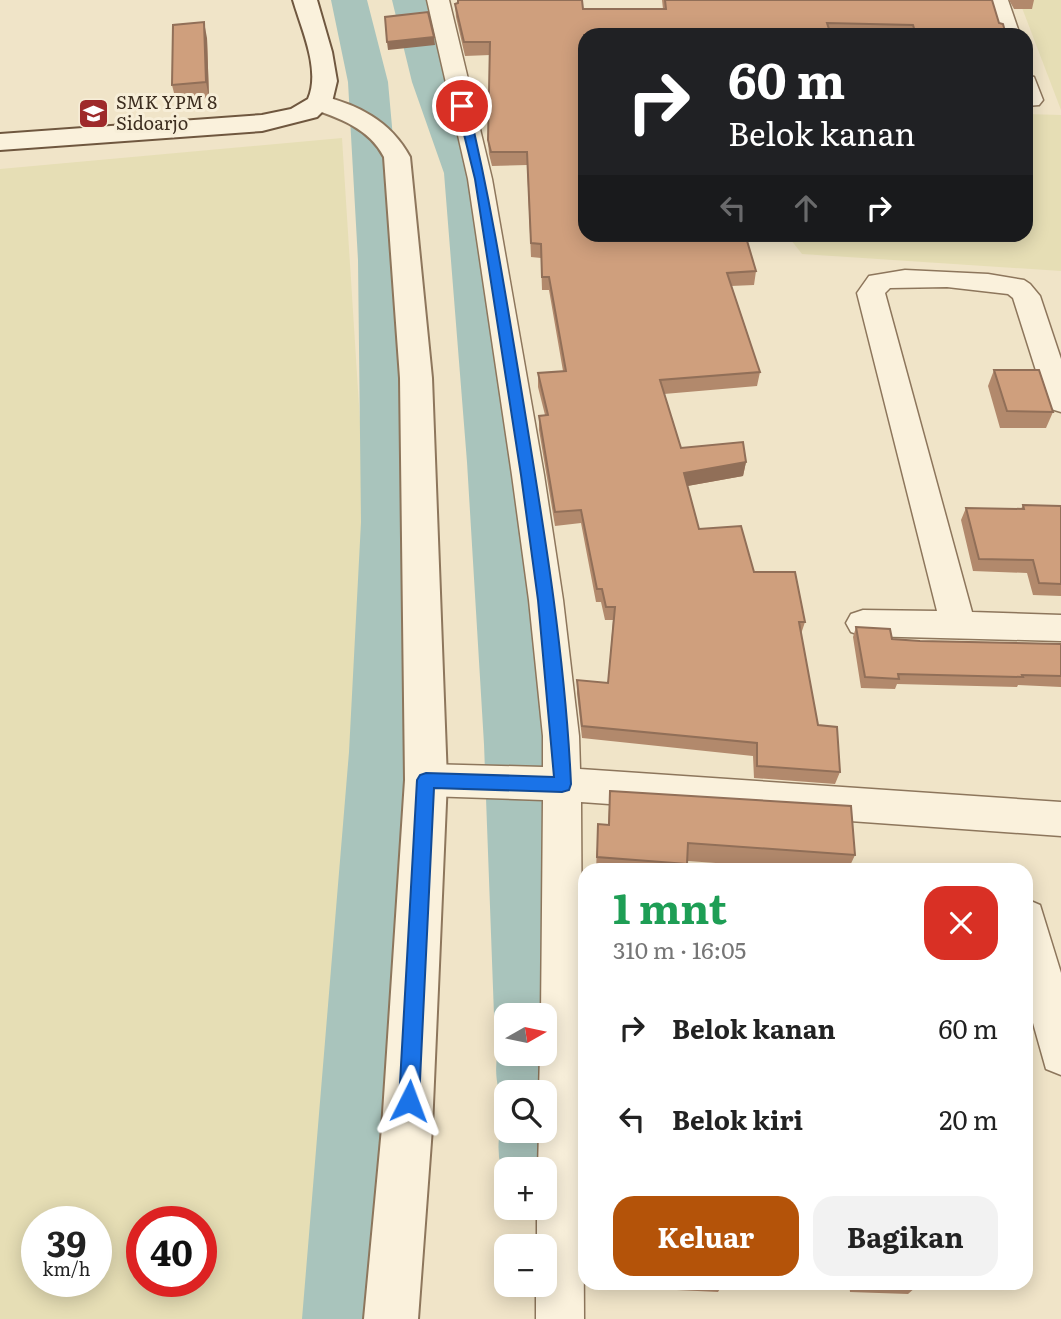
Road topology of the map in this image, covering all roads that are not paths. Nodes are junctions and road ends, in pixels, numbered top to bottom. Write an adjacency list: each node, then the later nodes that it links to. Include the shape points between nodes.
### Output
1 (304, 0): 5 (street, via 324,67 325,88)
2 (438, 0): 12 (street, via 480,179 526,462 561,736)
3 (998, 0): 4 (street)
4 (1007, 28)
5 (319, 103): 6 (street, via 297,115 262,123); 11 (street, via 355,115 379,131 397,157 416,378)
6 (0, 142)
7 (1061, 402): 9 (street, via 1021,290 1003,284 899,278 873,286 871,293)
8 (863, 623): 9 (street)
9 (958, 625): 10 (street)
10 (1061, 628)
11 (426, 780): 12 (street); 16 (street, via 407,1128)
12 (553, 784): 13 (street); 17 (street)
13 (1061, 819)
14 (1033, 945): 15 (street)
15 (1061, 1054)
16 (391, 1319)
17 (560, 1319)

